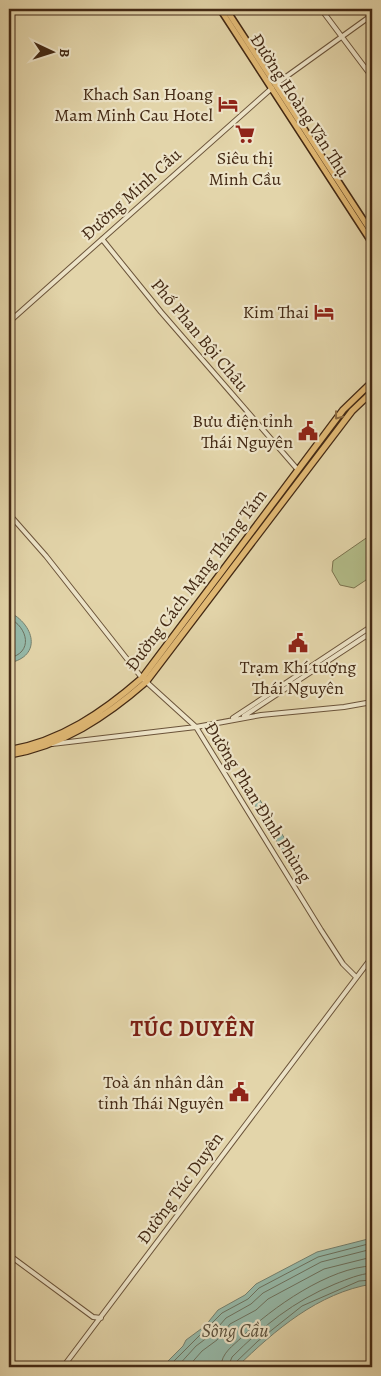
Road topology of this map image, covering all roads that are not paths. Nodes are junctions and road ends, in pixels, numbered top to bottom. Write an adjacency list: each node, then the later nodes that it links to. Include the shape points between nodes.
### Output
1 (220, 9): 7 (main road, Đường Hoàng Văn Thụ)
2 (226, 9): 7 (main road, Đường Hoàng Văn Thụ)
3 (321, 9): 5 (street)
4 (372, 15): 5 (street, Đường Minh Cầu)
5 (341, 36): 6 (street); 7 (street, Đường Minh Cầu)
6 (372, 77)
7 (274, 86): 8 (main road, Đường Hoàng Văn Thụ); 10 (street, Đường Minh Cầu)
8 (366, 228): 9 (main road, Đường Hoàng Văn Thụ); 11 (main road, Đường Hoàng Văn Thụ)
9 (372, 233)
10 (102, 239): 12 (street, Đường Minh Cầu); 15 (street, Phố Phan Bội Châu)
11 (372, 243)
12 (9, 322)
13 (372, 382): 15 (highway, Đường Cách Mạng Tháng Tám, one-way to 15, via 343,410)
14 (372, 392): 21 (highway, Đường Cách Mạng Tháng Tám, via 352,411)
15 (298, 470): 21 (highway, Đường Cách Mạng Tháng Tám)
16 (9, 514): 21 (street, Đường Phan Đình Phùng)
17 (372, 626): 19 (street)
18 (372, 632): 20 (street)
19 (310, 666): 20 (street); 24 (street)
20 (314, 671): 23 (street)
21 (144, 680): 25 (street, Đường Phan Đình Phùng); 26 (highway, Đường Cách Mạng Tháng Tám)
22 (372, 702): 23 (street)
23 (242, 717): 24 (street)
24 (230, 720): 25 (street)
25 (196, 727): 27 (street); 32 (street, Đường Phan Đình Phùng, via 322,932)
26 (75, 729): 27 (street); 28 (highway, Đường Cách Mạng Tháng Tám); 29 (highway, Đường Cách Mạng Tháng Tám)
27 (80, 742): 28 (street)
28 (44, 745): 30 (highway, Đường Cách Mạng Tháng Tám)
29 (9, 750)
30 (9, 755)
31 (372, 957): 32 (street, Đường Túc Duyên)
32 (356, 978): 34 (street, Đường Túc Duyên)
33 (9, 1255): 34 (street, via 93,1317)
34 (101, 1318): 35 (street, Đường Túc Duyên)
35 (63, 1367)

